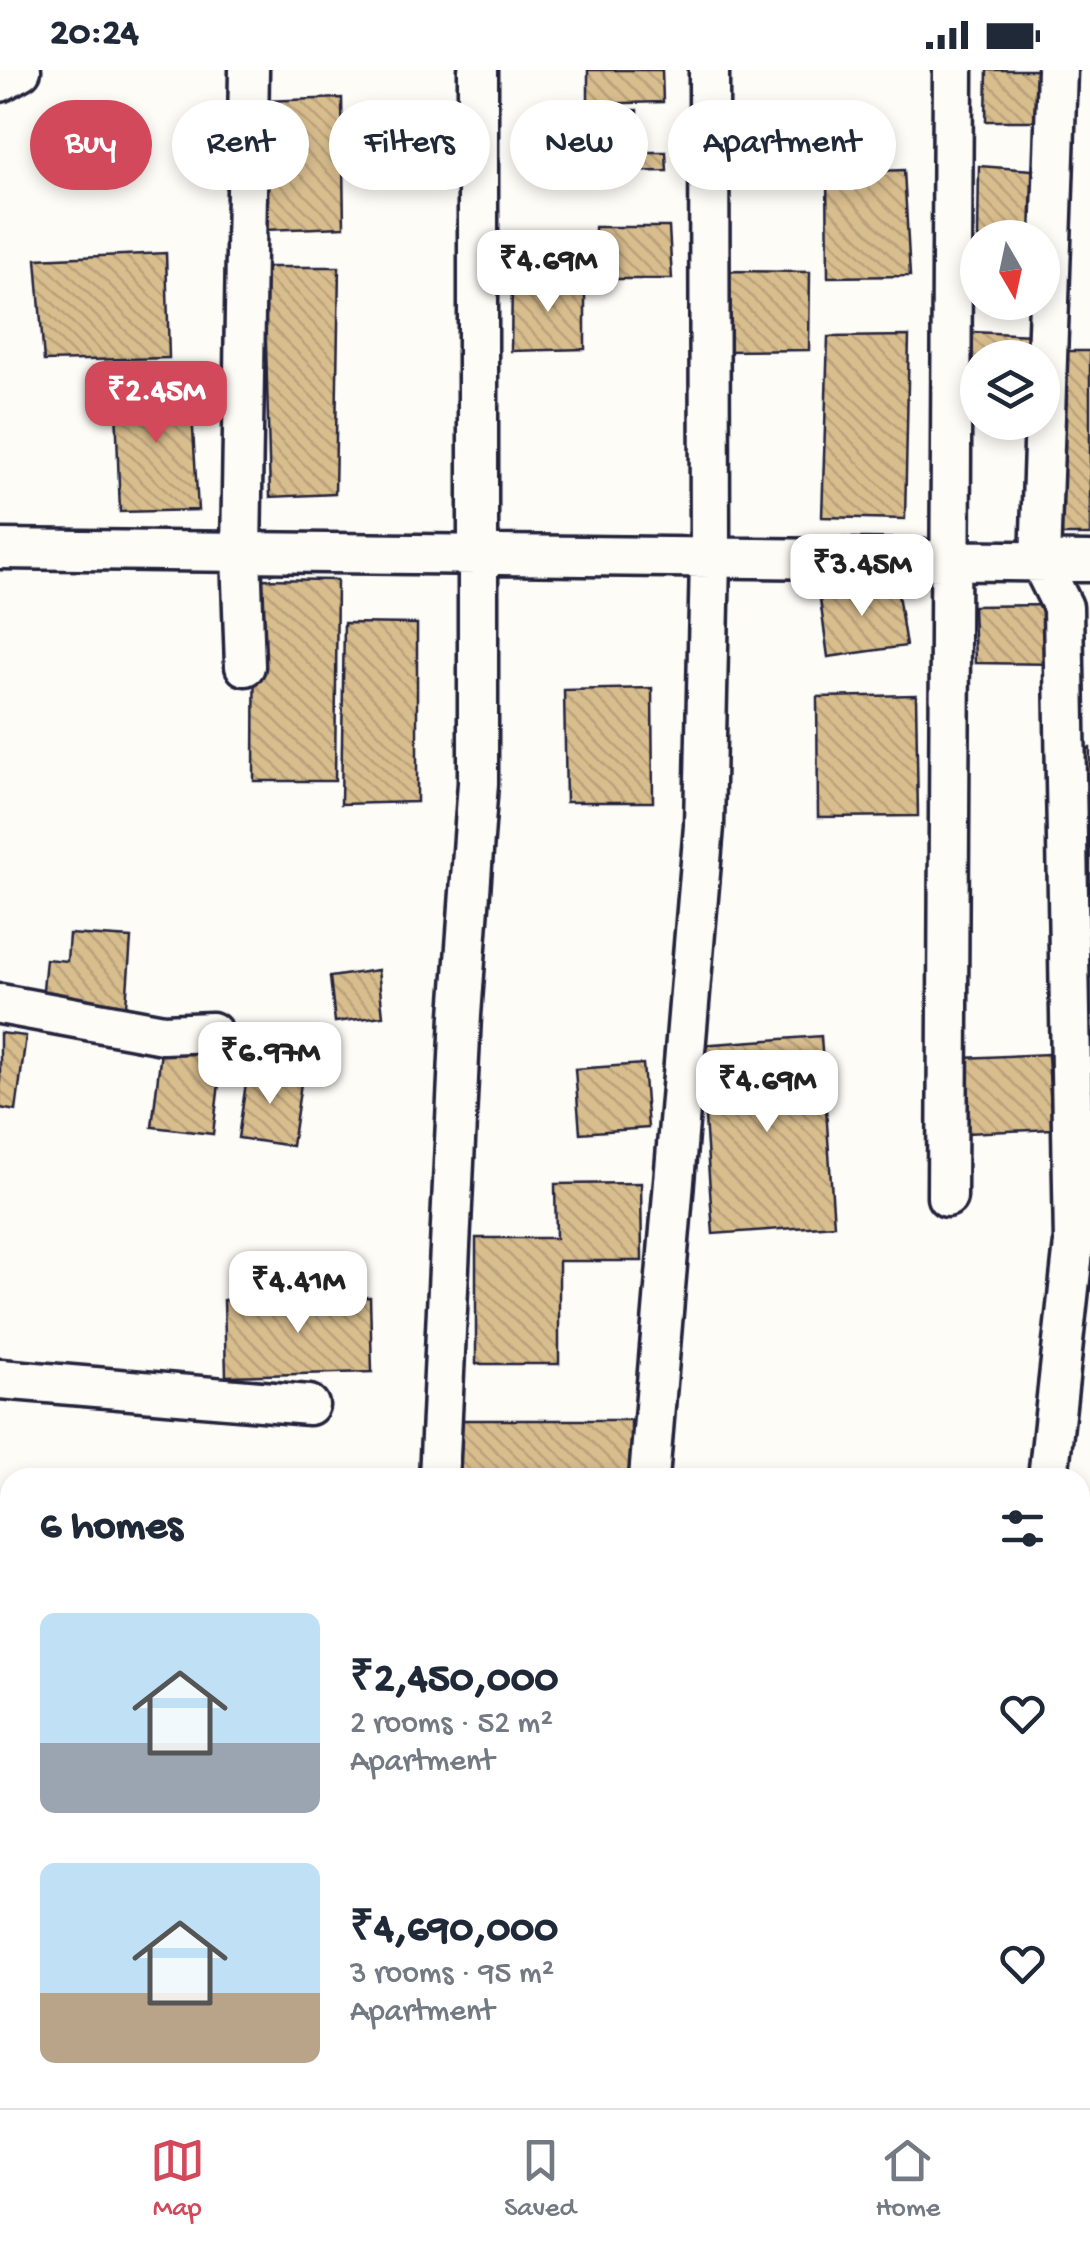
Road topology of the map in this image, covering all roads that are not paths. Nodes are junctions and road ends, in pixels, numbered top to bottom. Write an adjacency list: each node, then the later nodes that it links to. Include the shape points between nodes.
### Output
1 (21, 70): 7 (street)
2 (249, 70): 9 (street)
3 (478, 70): 10 (street)
4 (709, 70): 11 (street)
5 (954, 70): 12 (street)
6 (1056, 70): 13 (street)
7 (0, 82)
8 (0, 548): 9 (street)
9 (241, 554): 10 (street); 15 (street)
10 (480, 556): 11 (street); 21 (street, via 478,783)
11 (710, 559): 12 (street); 22 (street, via 704,826)
12 (952, 561): 13 (street); 18 (street)
13 (1040, 562): 14 (street); 23 (street, via 1063,607 1074,1243)
14 (1090, 562)
15 (245, 666)
16 (0, 1004): 17 (street, via 163,1034)
17 (212, 1032)
18 (946, 1198)
19 (0, 1379): 20 (street)
20 (309, 1405)
21 (439, 1468)
22 (650, 1468)
23 (1049, 1468)

